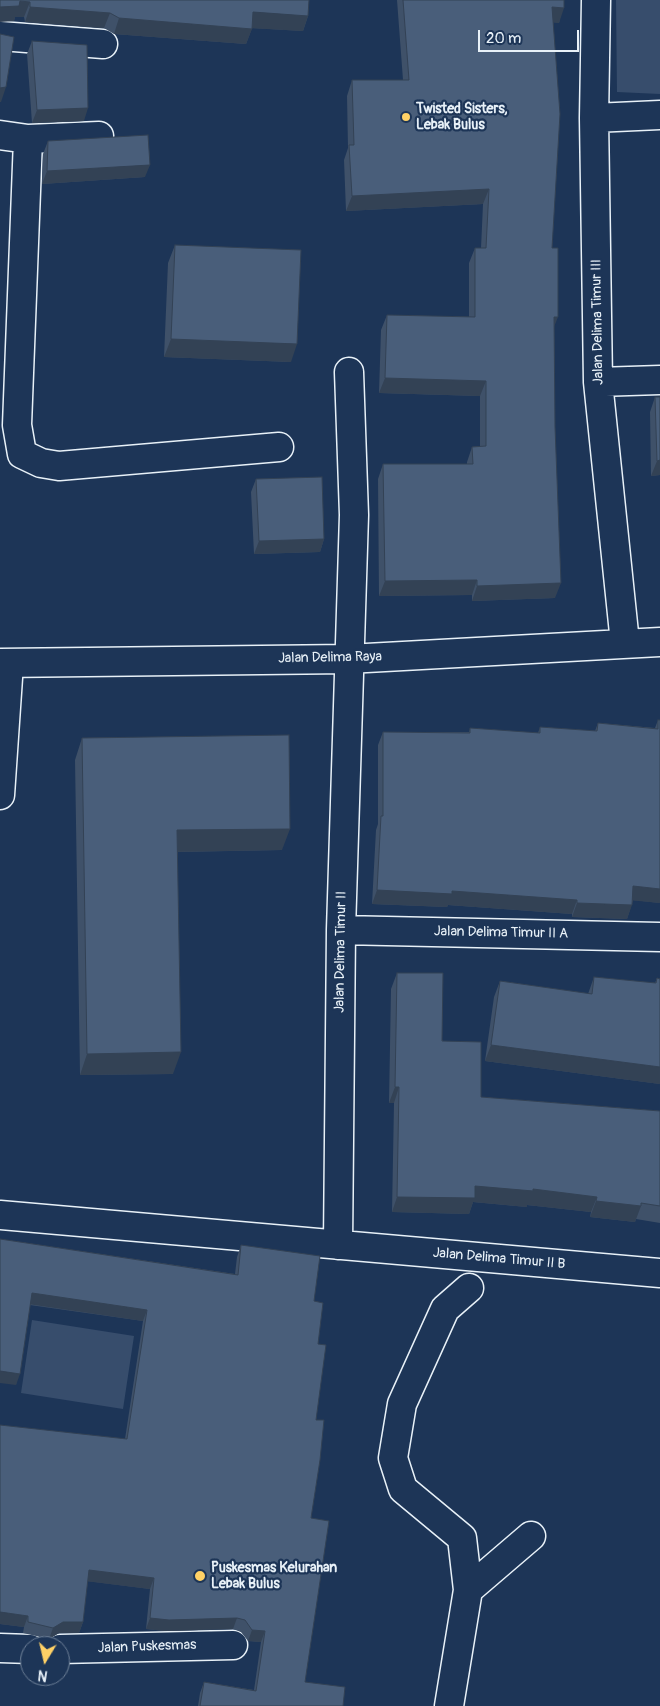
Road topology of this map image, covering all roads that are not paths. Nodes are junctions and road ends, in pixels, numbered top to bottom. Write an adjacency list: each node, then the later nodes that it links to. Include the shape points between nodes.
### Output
1 (596, 0): 5 (street, Jalan Delima Timur III)
2 (0, 36): 3 (street)
3 (102, 44)
4 (660, 115): 5 (street)
5 (594, 118): 11 (street, Jalan Delima Timur III)
6 (0, 135): 8 (street)
7 (99, 136): 8 (street)
8 (28, 139): 12 (street, via 17,425 22,454 41,463 59,466)
9 (349, 372): 15 (street, Jalan Delima Timur II, via 354,515)
10 (660, 380): 11 (street)
11 (598, 382): 14 (street, Jalan Delima Timur III)
12 (280, 447)
13 (660, 642): 14 (street, Jalan Delima Raya)
14 (625, 643): 15 (street, Jalan Delima Raya)
15 (348, 659): 16 (street, Jalan Delima Raya); 18 (street, Jalan Delima Timur II)
16 (5, 663): 17 (street)
17 (0, 796)
18 (341, 930): 19 (street, Jalan Delima Timur II A); 21 (street, Jalan Delima Timur II)
19 (660, 937)
20 (0, 1215): 21 (street, Jalan Delima Timur II B)
21 (338, 1245): 22 (street, Jalan Delima Timur II B)
22 (660, 1273)
23 (469, 1288): 25 (street, via 445,1309 402,1404 393,1458 403,1489 462,1538)
24 (531, 1536): 25 (street)
25 (468, 1590): 30 (street)
26 (233, 1645): 29 (street, Jalan Puskesmas)
27 (0, 1648): 28 (street)
28 (20, 1648)
29 (70, 1649)
30 (449, 1706)

